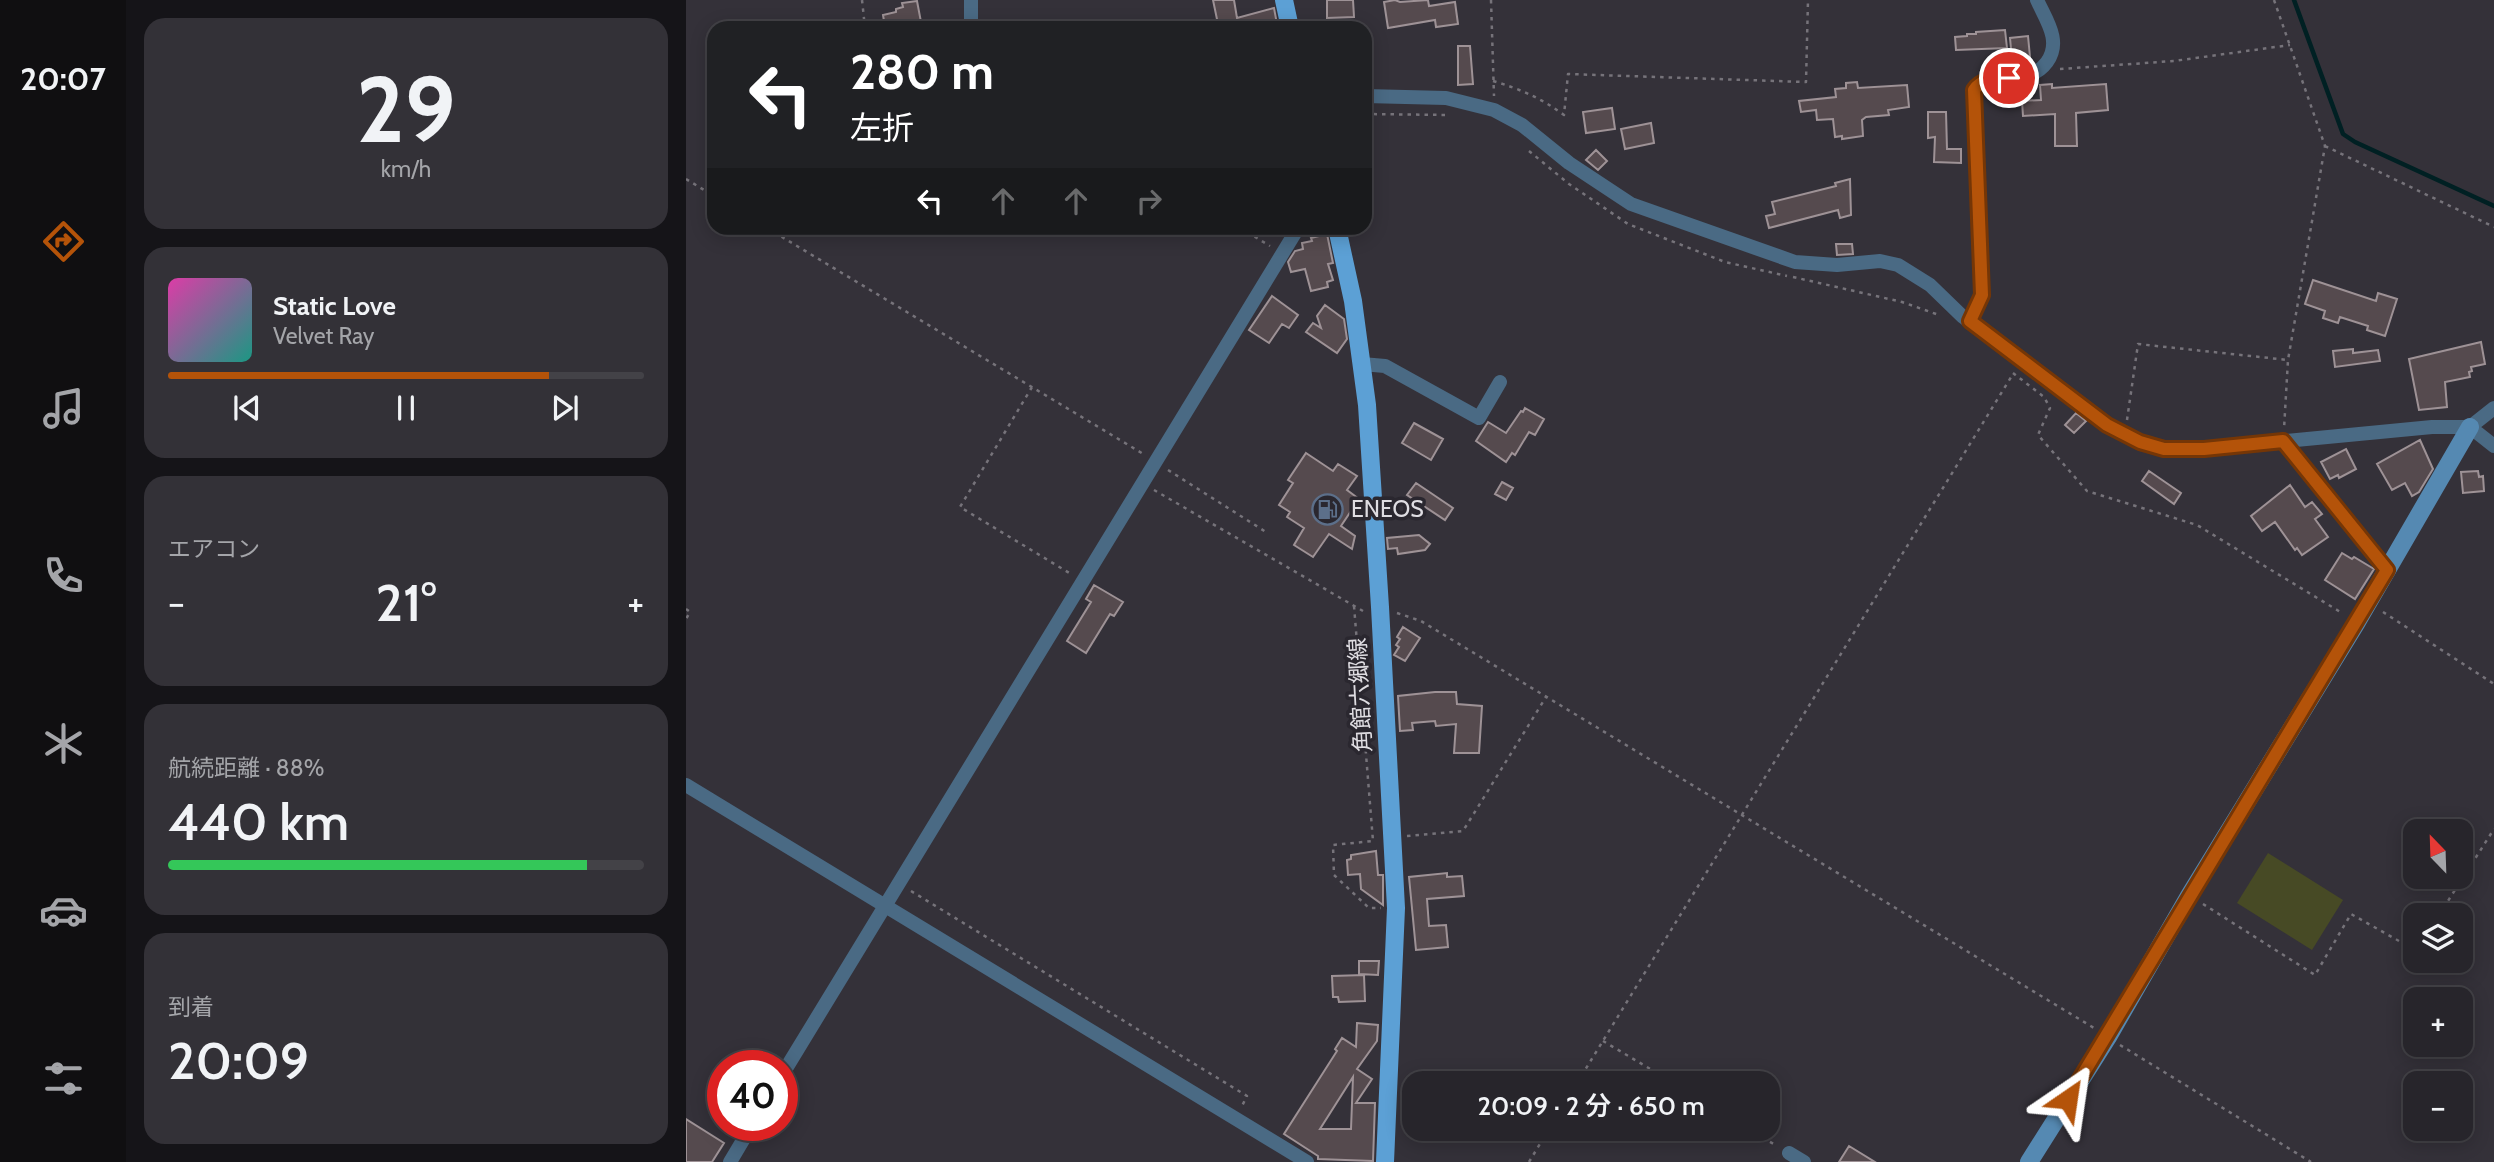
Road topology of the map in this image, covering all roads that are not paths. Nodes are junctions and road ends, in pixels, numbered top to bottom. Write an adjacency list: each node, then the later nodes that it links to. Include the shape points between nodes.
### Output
1 (971, 0): 4 (street)
2 (1284, 0): 5 (main road)
3 (2037, 0): 9 (street, via 2053,36 2053,53 2043,68 2031,76 1988,79 1974,90 1982,295)
4 (971, 21)
5 (1288, 21)
6 (1372, 96): 9 (street, via 1446,97 1494,110 1631,204 1795,262 1881,261 1898,265 1930,285)
7 (1294, 235): 18 (street)
8 (1339, 235): 10 (main road, 角館六郷線)
9 (1970, 321): 14 (street, via 2107,425 2164,449)
10 (1362, 364): 11 (street, via 1385,366 1479,418); 24 (main road, 角館六郷線, via 1396,908)
11 (1500, 383)
12 (2494, 408): 13 (street)
13 (2470, 427): 14 (street); 15 (street); 16 (street)
14 (2283, 441): 16 (lane)
15 (2494, 446)
16 (2387, 570): 26 (street)
17 (686, 785): 18 (street)
18 (885, 905): 19 (street); 23 (street)
19 (798, 1050)
20 (742, 1141): 22 (street)
21 (1789, 1153): 25 (street)
22 (730, 1162)
23 (1307, 1162)
24 (1385, 1162)
25 (1804, 1162)
26 (2029, 1162)

